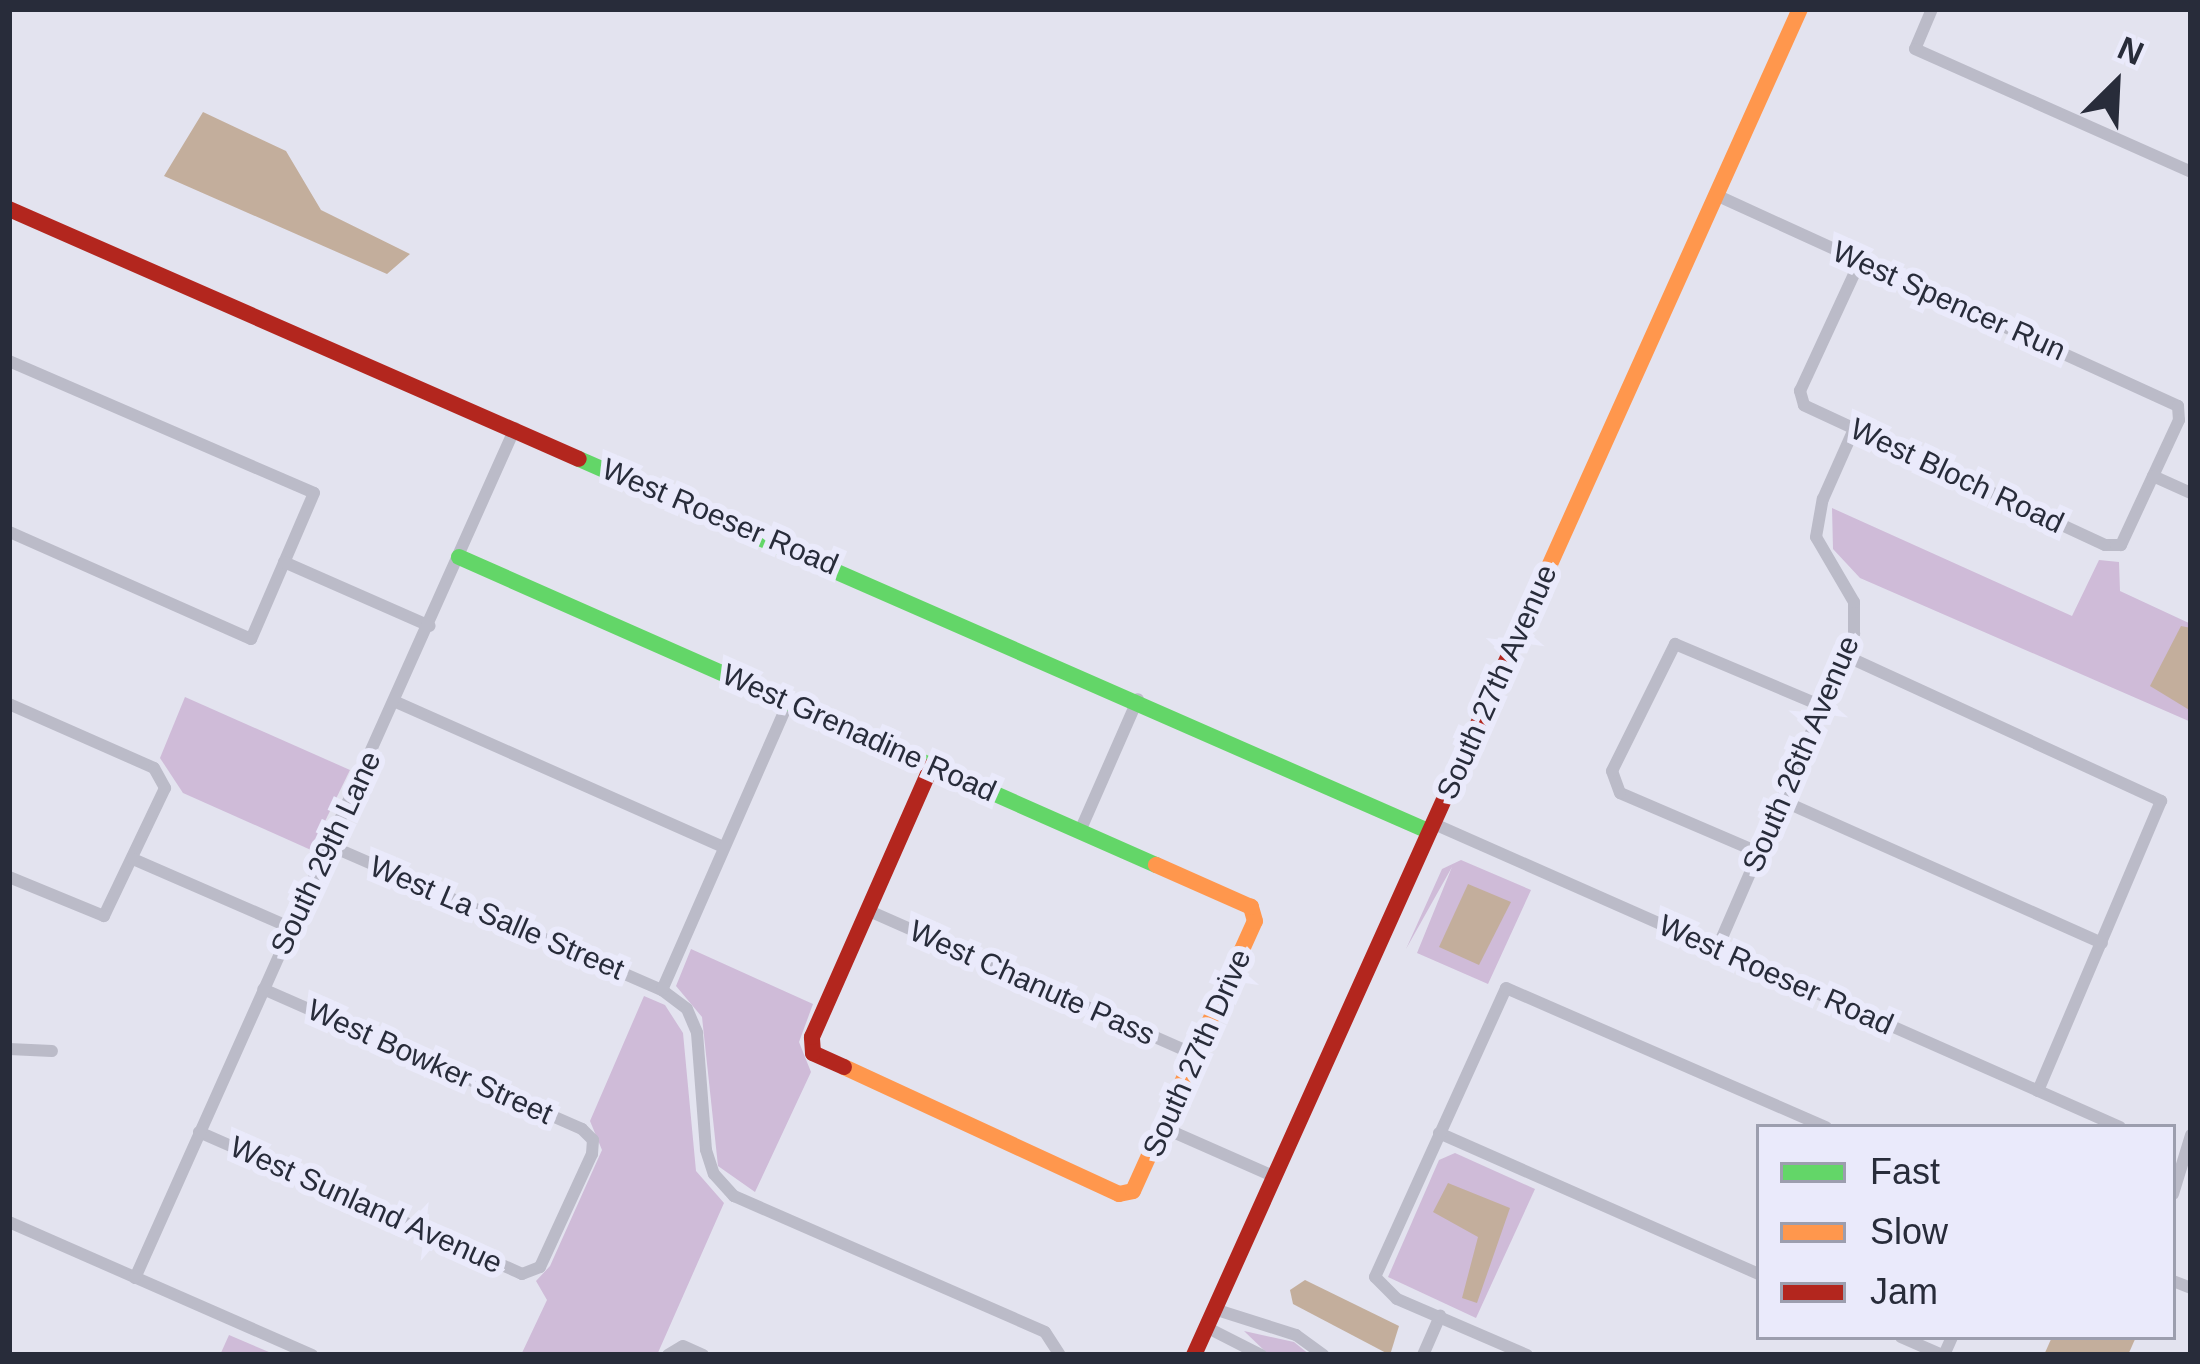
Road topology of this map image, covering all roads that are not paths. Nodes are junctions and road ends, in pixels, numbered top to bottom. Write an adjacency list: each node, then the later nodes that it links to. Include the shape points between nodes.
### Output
1 (1800, 9): 4 (street, South 27th Avenue)
2 (1932, 9): 3 (street, via 1915,49)
3 (2191, 172)
4 (1716, 195): 6 (street, West Spencer Run); 24 (street, South 27th Avenue)
5 (11, 216): 8 (street, West Roeser Road)
6 (1860, 261): 9 (street, West Bloch Road, via 1799,398); 10 (street, West Spencer Run, via 2181,410)
7 (9, 361): 14 (street, via 314,493)
8 (515, 428): 13 (street, South 29th Lane); 17 (street, West Roeser Road)
9 (1854, 429): 10 (street, West Bloch Road, via 2117,548); 16 (street, South 26th Avenue, via 1816,537 1854,602)
10 (2153, 476): 11 (street)
11 (2191, 493)
12 (9, 532): 14 (street, via 251,639)
13 (459, 557): 15 (street, South 29th Lane); 18 (street, West Grenadine Road)
14 (284, 562): 15 (street)
15 (430, 626): 19 (street, South 29th Lane)
16 (1846, 656): 21 (street, South 26th Avenue); 34 (street, via 2161,801)
17 (1138, 698): 24 (street, West Roeser Road); 25 (street)
18 (789, 701): 22 (street, West Grenadine Road); 27 (street)
19 (395, 702): 26 (street, South 29th Lane); 27 (street)
20 (9, 704): 29 (street, via 163,775)
21 (1823, 707): 23 (street, South 26th Avenue); 28 (street, via 1675,644 1612,784)
22 (932, 765): 25 (street, West Grenadine Road); 31 (street)
23 (1783, 801): 28 (street, South 26th Avenue); 34 (street)
24 (1430, 827): 35 (street, West Roeser Road); 49 (street, South 27th Avenue)
25 (1080, 831): 32 (street, West Grenadine Road)
26 (332, 847): 33 (street, South 29th Lane); 37 (street, West La Salle Street)
27 (723, 847): 37 (street)
28 (1760, 854): 35 (street, South 26th Avenue)
29 (134, 859): 30 (street, via 104,916); 33 (street)
30 (9, 877)
31 (867, 910): 40 (street, West Chanute Pass); 44 (street, South 27th Drive, via 812,1036 813,1053 1119,1194 1133,1191)
32 (1256, 913): 40 (street, South 27th Drive)
33 (294, 928): 36 (street, South 29th Lane)
34 (2102, 943): 41 (street)
35 (1718, 949): 41 (street, West Roeser Road)
36 (263, 988): 45 (street, South 29th Lane); 51 (street, West Bowker Street, via 593,1140)
37 (662, 990): 57 (street, via 687,1009 697,1034 706,1150 734,1196)
38 (9, 1049): 39 (street)
39 (52, 1051)
40 (1196, 1055): 44 (street, South 27th Drive)
41 (2038, 1090): 43 (street, West Roeser Road)
42 (1819, 1124): 46 (street, via 1506,988)
43 (2113, 1124)
44 (1164, 1128): 49 (street)
45 (199, 1132): 51 (street, West Sunland Avenue, via 522,1274); 53 (street, South 29th Lane)
46 (1439, 1132): 52 (street); 54 (street, via 1376,1270 1376,1286)
47 (2191, 1135): 48 (street)
48 (2180, 1157)
49 (1273, 1176): 55 (street, South 27th Avenue)
50 (9, 1222): 53 (street)
51 (533, 1271)
52 (1756, 1273)
53 (135, 1278): 58 (street)
54 (1439, 1316): 64 (street); 65 (street)
55 (1210, 1318): 61 (street, South 27th Avenue); 62 (street); 63 (street, via 1296,1335)
56 (1908, 1340): 66 (street)
57 (1059, 1349)
58 (312, 1355)
59 (668, 1355): 60 (street, via 683,1346)
60 (703, 1355)
61 (1194, 1355)
62 (1261, 1355)
63 (1324, 1355)
64 (1423, 1355)
65 (1528, 1355)
66 (1943, 1355)

